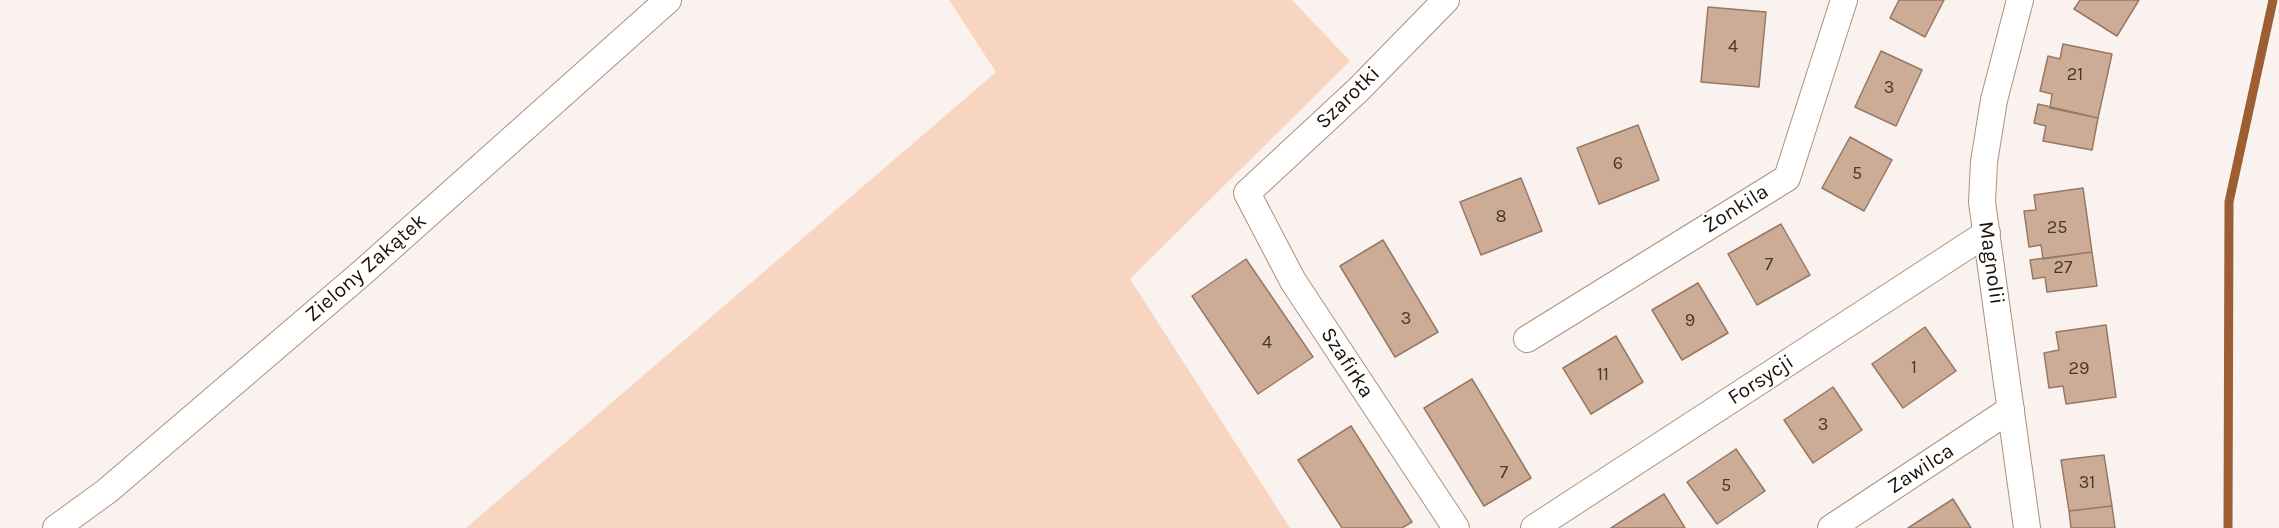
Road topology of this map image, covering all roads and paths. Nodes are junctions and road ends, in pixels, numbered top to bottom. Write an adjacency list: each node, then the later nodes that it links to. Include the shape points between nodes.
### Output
1 (668, 0): 9 (street, Zielony Zakątek, via 354,280 107,491)
2 (1446, 0): 5 (street, Szarotki, via 1358,90)
3 (1844, 0): 7 (street, Żonkila, via 1787,178)
4 (2020, 0): 6 (street, Magnolii, via 1994,100 1984,162 1983,202)
5 (1247, 193): 10 (street, Szafirka, via 1293,281)
6 (1988, 233): 8 (street, Magnolii); 11 (street, Forsycji)
7 (1527, 339)
8 (2011, 409): 12 (street, Zawilca); 13 (street, Magnolii)
9 (56, 528)
10 (1456, 528)
11 (1534, 528)
12 (1831, 528)
13 (2027, 528)

